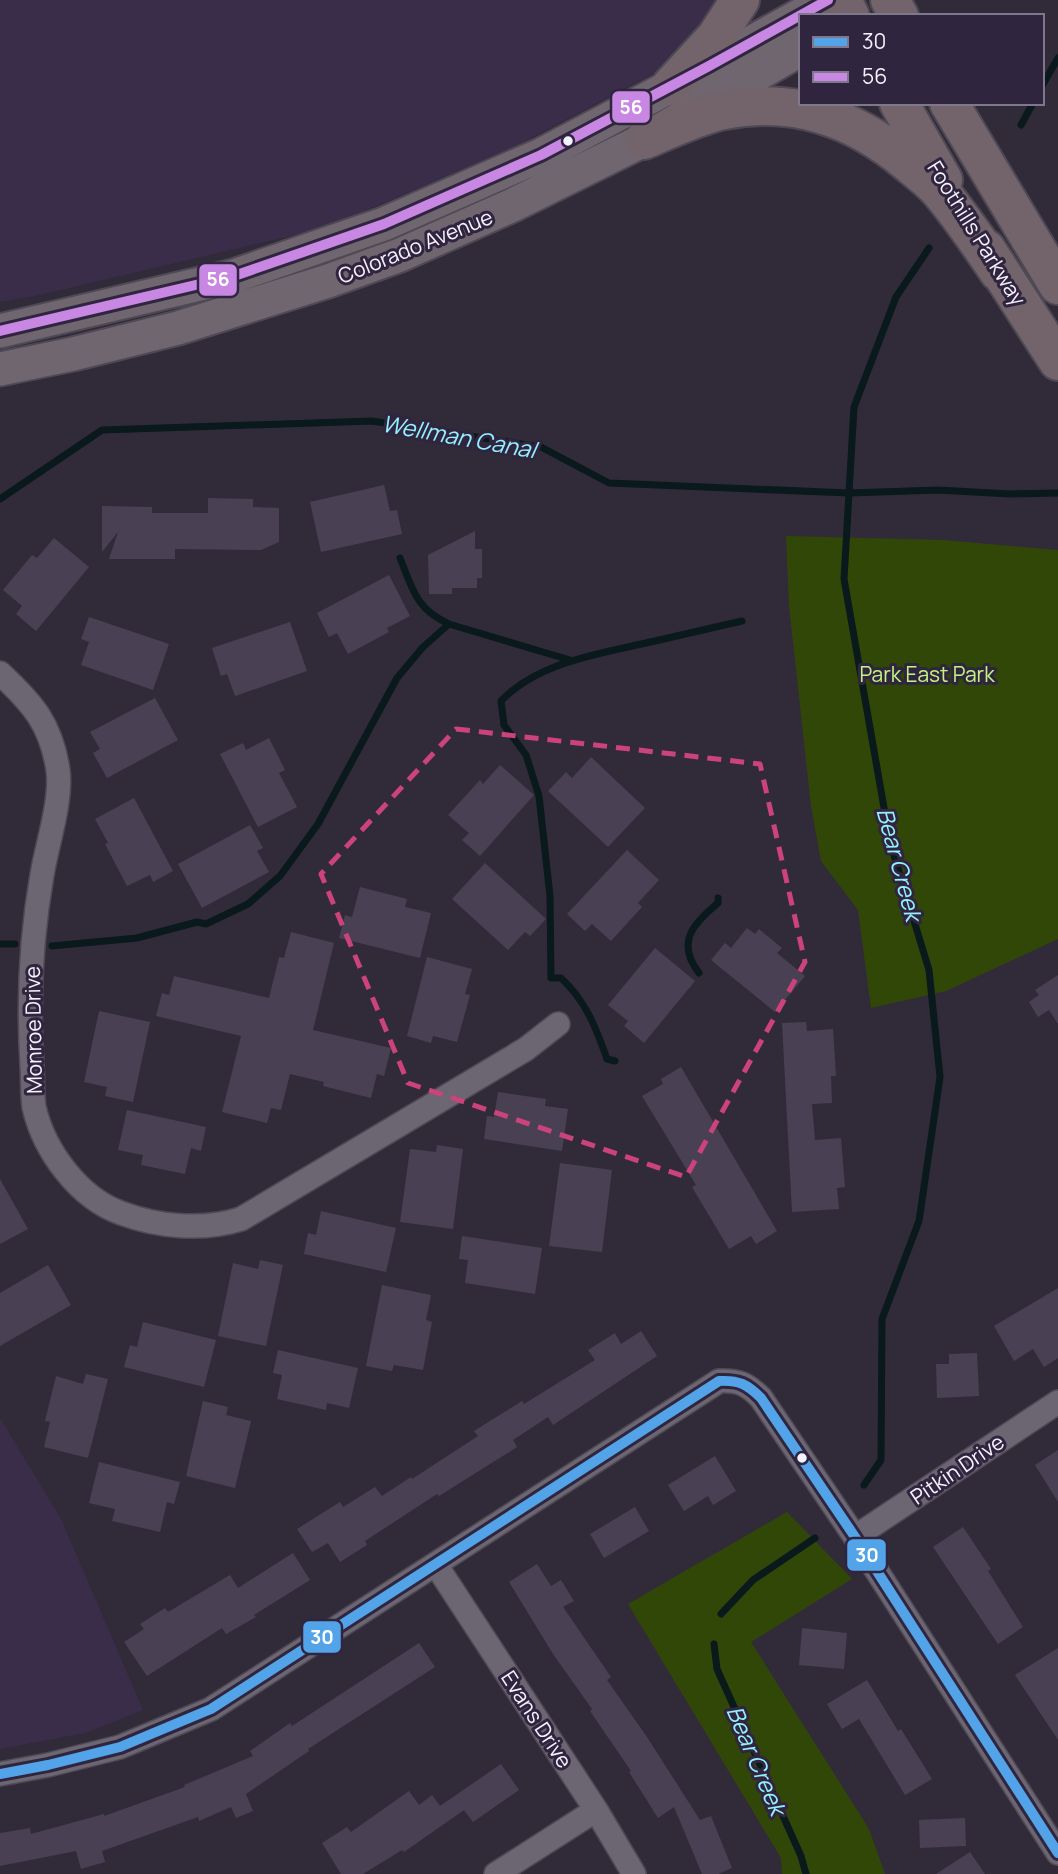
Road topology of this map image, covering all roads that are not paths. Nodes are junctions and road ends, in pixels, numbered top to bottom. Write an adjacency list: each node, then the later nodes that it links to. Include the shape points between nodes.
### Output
1 (740, 0): 8 (highway, via 716,37)
2 (828, 0): 4 (main road, Colorado Avenue)
3 (876, 0): 5 (main road)
4 (802, 14)
5 (860, 14)
6 (799, 16): 8 (main road, Colorado Avenue)
7 (799, 50): 11 (main road, Colorado Avenue)
8 (671, 86): 14 (main road, Colorado Avenue, via 541,155 384,223 234,276)
9 (900, 105): 12 (highway, Foothills Parkway)
10 (951, 105): 13 (highway, Foothills Parkway)
11 (644, 139): 12 (highway, via 700,117 743,107 789,107 839,119 890,148 937,188); 16 (main road, Colorado Avenue, via 515,204 328,281 178,328)
12 (999, 272): 15 (highway, Foothills Parkway)
13 (1058, 285)
14 (0, 331)
15 (1058, 362)
16 (0, 369)
17 (0, 673): 18 (street, Monroe Drive, via 42,718 58,772 32,967 29,1014 34,1107 52,1151 77,1186 105,1207 140,1220 196,1226 241,1219 526,1049)
18 (558, 1024)
19 (1058, 1402): 20 (street, Pitkin Drive)
20 (855, 1537): 21 (street, via 761,1398 747,1384 719,1381); 24 (street)
21 (436, 1565): 22 (street, via 211,1709 120,1747); 23 (street, Evans Drive)
22 (0, 1774)
23 (596, 1810): 25 (street); 26 (street, Evans Drive)
24 (1058, 1853)
25 (496, 1874)
26 (634, 1874)

